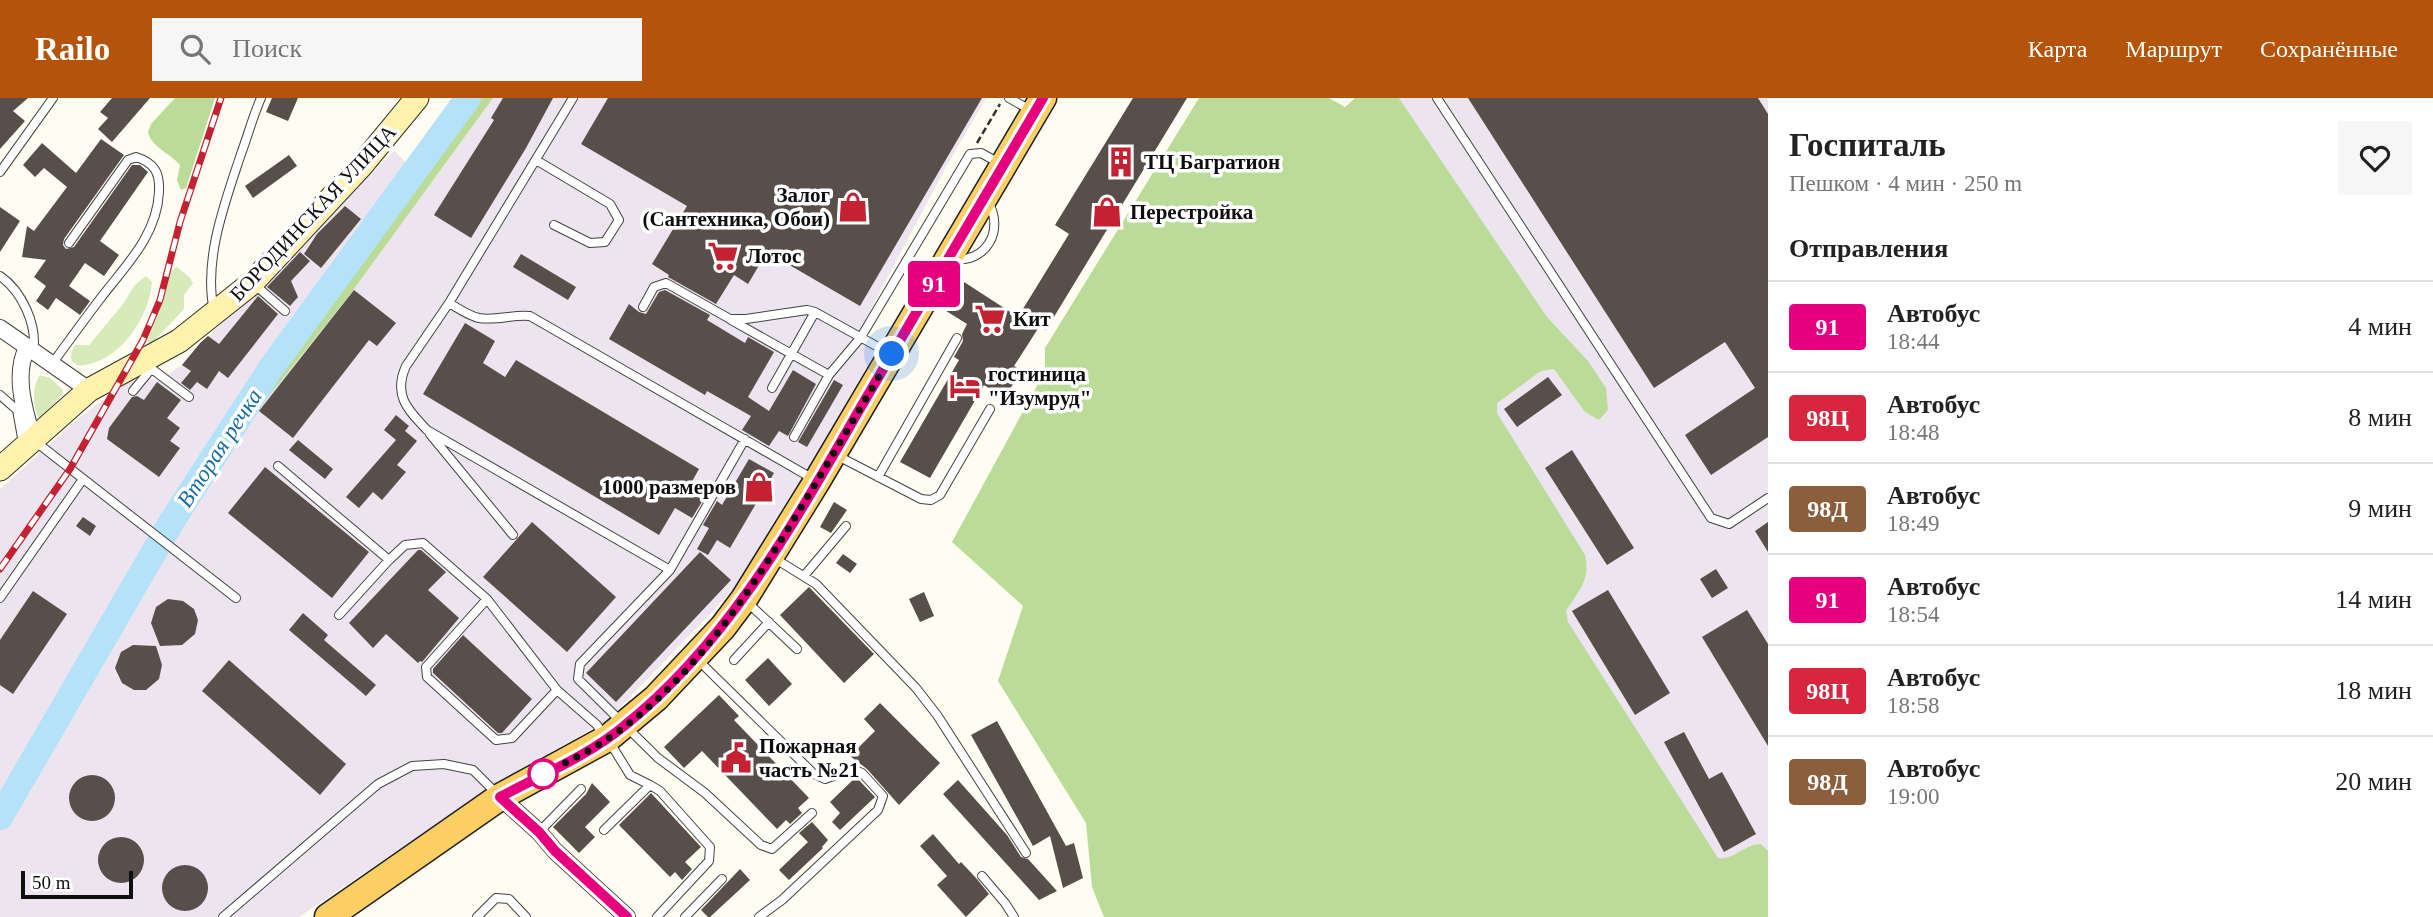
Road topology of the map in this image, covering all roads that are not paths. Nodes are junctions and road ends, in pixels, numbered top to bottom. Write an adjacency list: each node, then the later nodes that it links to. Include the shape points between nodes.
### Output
1 (53, 98): 10 (lane)
2 (261, 98): 19 (lane, via 218,228 211,299)
3 (417, 98): 14 (main road, БОРОДИНСКАЯ УЛИЦА)
4 (573, 98): 8 (lane)
5 (1006, 98): 7 (lane)
6 (1437, 98): 46 (lane, via 1711,518 1729,524)
7 (1039, 106): 9 (main road)
8 (536, 160): 11 (lane, via 610,204 619,220 606,242 590,243); 15 (lane)
9 (1004, 165): 22 (lane, via 981,153 970,155); 26 (main road)
10 (0, 172)
11 (554, 225)
12 (69, 243): 27 (lane, via 128,160 135,157 159,172 155,222)
13 (0, 276): 24 (lane, via 14,287 25,308 35,342)
14 (252, 283): 17 (lane); 19 (main road, БОРОДИНСКАЯ УЛИЦА)
15 (449, 303): 36 (lane, via 401,377 407,410); 38 (lane, via 476,317 530,316)
16 (643, 307): 20 (lane, via 654,287 666,283)
17 (285, 311)
18 (815, 312): 20 (lane); 22 (lane); 25 (lane)
19 (215, 314): 28 (main road, БОРОДИНСКАЯ УЛИЦА)
20 (730, 319): 25 (lane)
21 (0, 328): 24 (street)
22 (861, 337): 26 (lane); 29 (lane)
23 (957, 338): 43 (lane)
24 (30, 350): 27 (street); 39 (street, via 21,359)
25 (791, 354): 29 (lane); 30 (lane)
26 (892, 354): 40 (main road)
27 (52, 365): 31 (street)
28 (146, 366): 31 (main road, БОРОДИНСКАЯ УЛИЦА); 32 (lane); 34 (lane)
29 (829, 376): 37 (lane)
30 (772, 388)
31 (89, 390): 39 (main road, БОРОДИНСКАЯ УЛИЦА)
32 (133, 391)
33 (0, 395): 39 (lane, via 17,410)
34 (189, 397)
35 (990, 408): 43 (lane, via 940,495 920,499)
36 (427, 430): 48 (lane); 51 (lane)
37 (794, 437)
38 (745, 439): 45 (lane); 51 (lane)
39 (28, 444): 42 (main road, БОРОДИНСКАЯ УЛИЦА); 44 (lane)
40 (834, 453): 43 (lane); 45 (main road)
41 (278, 466): 50 (lane)
42 (1, 468)
43 (878, 477)
44 (83, 479): 53 (lane); 54 (lane)
45 (817, 481): 49 (main road)
46 (1768, 498)
47 (846, 526): 52 (lane)
48 (513, 535)
49 (771, 557): 52 (lane); 56 (main road)
50 (389, 560): 55 (lane, via 405,545 423,543); 57 (lane)
51 (670, 570): 63 (lane, via 579,664 578,679)
52 (804, 576): 70 (lane, via 916,688)
53 (0, 598)
54 (236, 598)
55 (487, 599): 62 (lane); 62 (lane, via 426,667 427,677 496,740 512,738)
56 (744, 599): 58 (lane); 60 (main road)
57 (339, 615)
58 (769, 622): 59 (lane); 61 (lane)
59 (797, 649)
60 (696, 658): 63 (main road); 80 (lane, via 814,774 825,779 853,769 883,796 878,810)
61 (734, 660)
62 (557, 690): 63 (lane)
63 (613, 735): 64 (lane, via 630,775); 66 (main road); 67 (lane, via 658,758 705,793 761,845 772,849)
64 (650, 785): 68 (lane); 78 (lane, via 660,790 710,847 709,861)
65 (581, 789): 69 (lane)
66 (500, 797): 69 (street); 73 (lane, via 473,770 444,764 412,766 378,784); 74 (main road)
67 (812, 813)
68 (604, 830)
69 (539, 832): 77 (street)
70 (1026, 853)
71 (982, 876): 81 (lane)
72 (722, 879): 79 (lane)
73 (223, 917)
74 (328, 917)
75 (477, 917): 76 (lane, via 496,898 509,899)
76 (526, 917)
77 (626, 917)
78 (657, 917)
79 (685, 917)
80 (759, 917)
81 (1014, 917)

